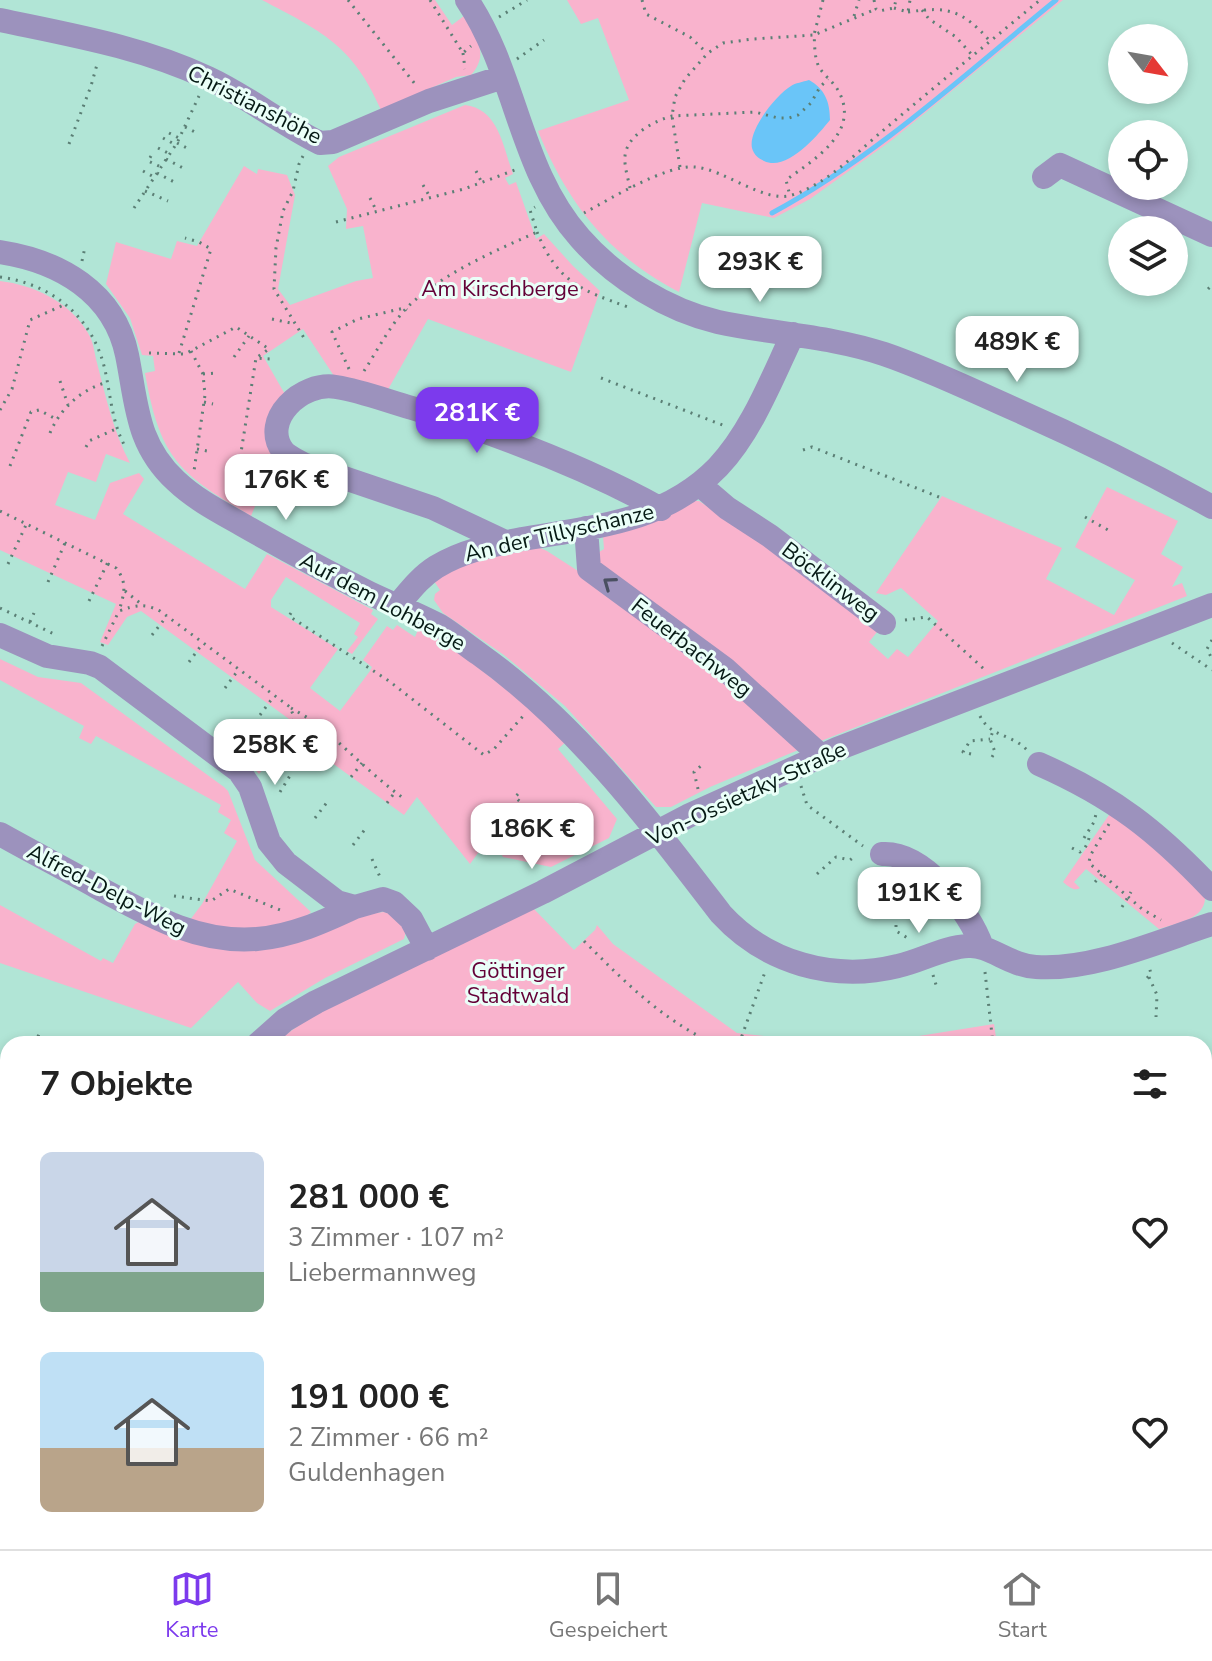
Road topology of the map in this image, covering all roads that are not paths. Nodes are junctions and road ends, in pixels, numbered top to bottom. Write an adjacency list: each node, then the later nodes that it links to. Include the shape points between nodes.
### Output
1 (467, 0): 3 (street)
2 (0, 20): 3 (street, Christianshöhe, via 157,57 208,78 327,143)
3 (502, 73): 7 (street, via 549,197 596,255 690,314)
4 (1044, 177): 5 (street, via 1060,165)
5 (1212, 235)
6 (0, 252): 14 (street, Auf dem Lohberge, via 40,261 85,286 106,305 127,353 147,443 162,469 186,491)
7 (793, 334): 8 (street, An der Tillyschanze, via 743,434); 9 (street, via 880,353 929,371)
8 (699, 484): 10 (street, An der Tillyschanze); 15 (street, Böcklinweg)
9 (1212, 507)
10 (661, 509): 11 (street, An der Tillyschanze); 12 (street, via 600,477 353,387 321,385 306,390 284,410 278,435 290,457 433,508)
11 (586, 528): 12 (street, An der Tillyschanze); 17 (street, Feuerbachweg, one-way to 11, via 725,669 589,569)
12 (505, 542): 14 (street, An der Tillyschanze, via 455,556 433,569)
13 (1212, 605): 17 (street, Von-Ossietzky-Straße)
14 (397, 606): 19 (street, Auf dem Lohberge, via 441,627 556,716)
15 (884, 623)
16 (0, 635): 23 (street, via 47,656 94,664 233,764 250,787 277,854 331,900)
17 (821, 756): 19 (street, Von-Ossietzky-Straße)
18 (1039, 764): 22 (street, via 1120,807 1156,833)
19 (657, 832): 25 (street, Auf dem Lohberge, via 732,926 772,954 814,968 853,972); 26 (street, Von-Ossietzky-Straße)
20 (0, 834): 23 (street, Alfred-Delp-Weg, via 142,911 197,934 236,940 280,936)
21 (876, 852): 25 (street, via 894,853 921,866 969,917)
22 (1212, 889)
23 (355, 907): 26 (street, Alfred-Delp-Weg, via 383,899 394,903 411,919)
24 (1212, 924): 25 (street, via 1115,955 1049,967 1017,964)
25 (982, 947)
26 (427, 949): 27 (street, Von-Ossietzky-Straße, via 316,1002)
27 (267, 1036)

